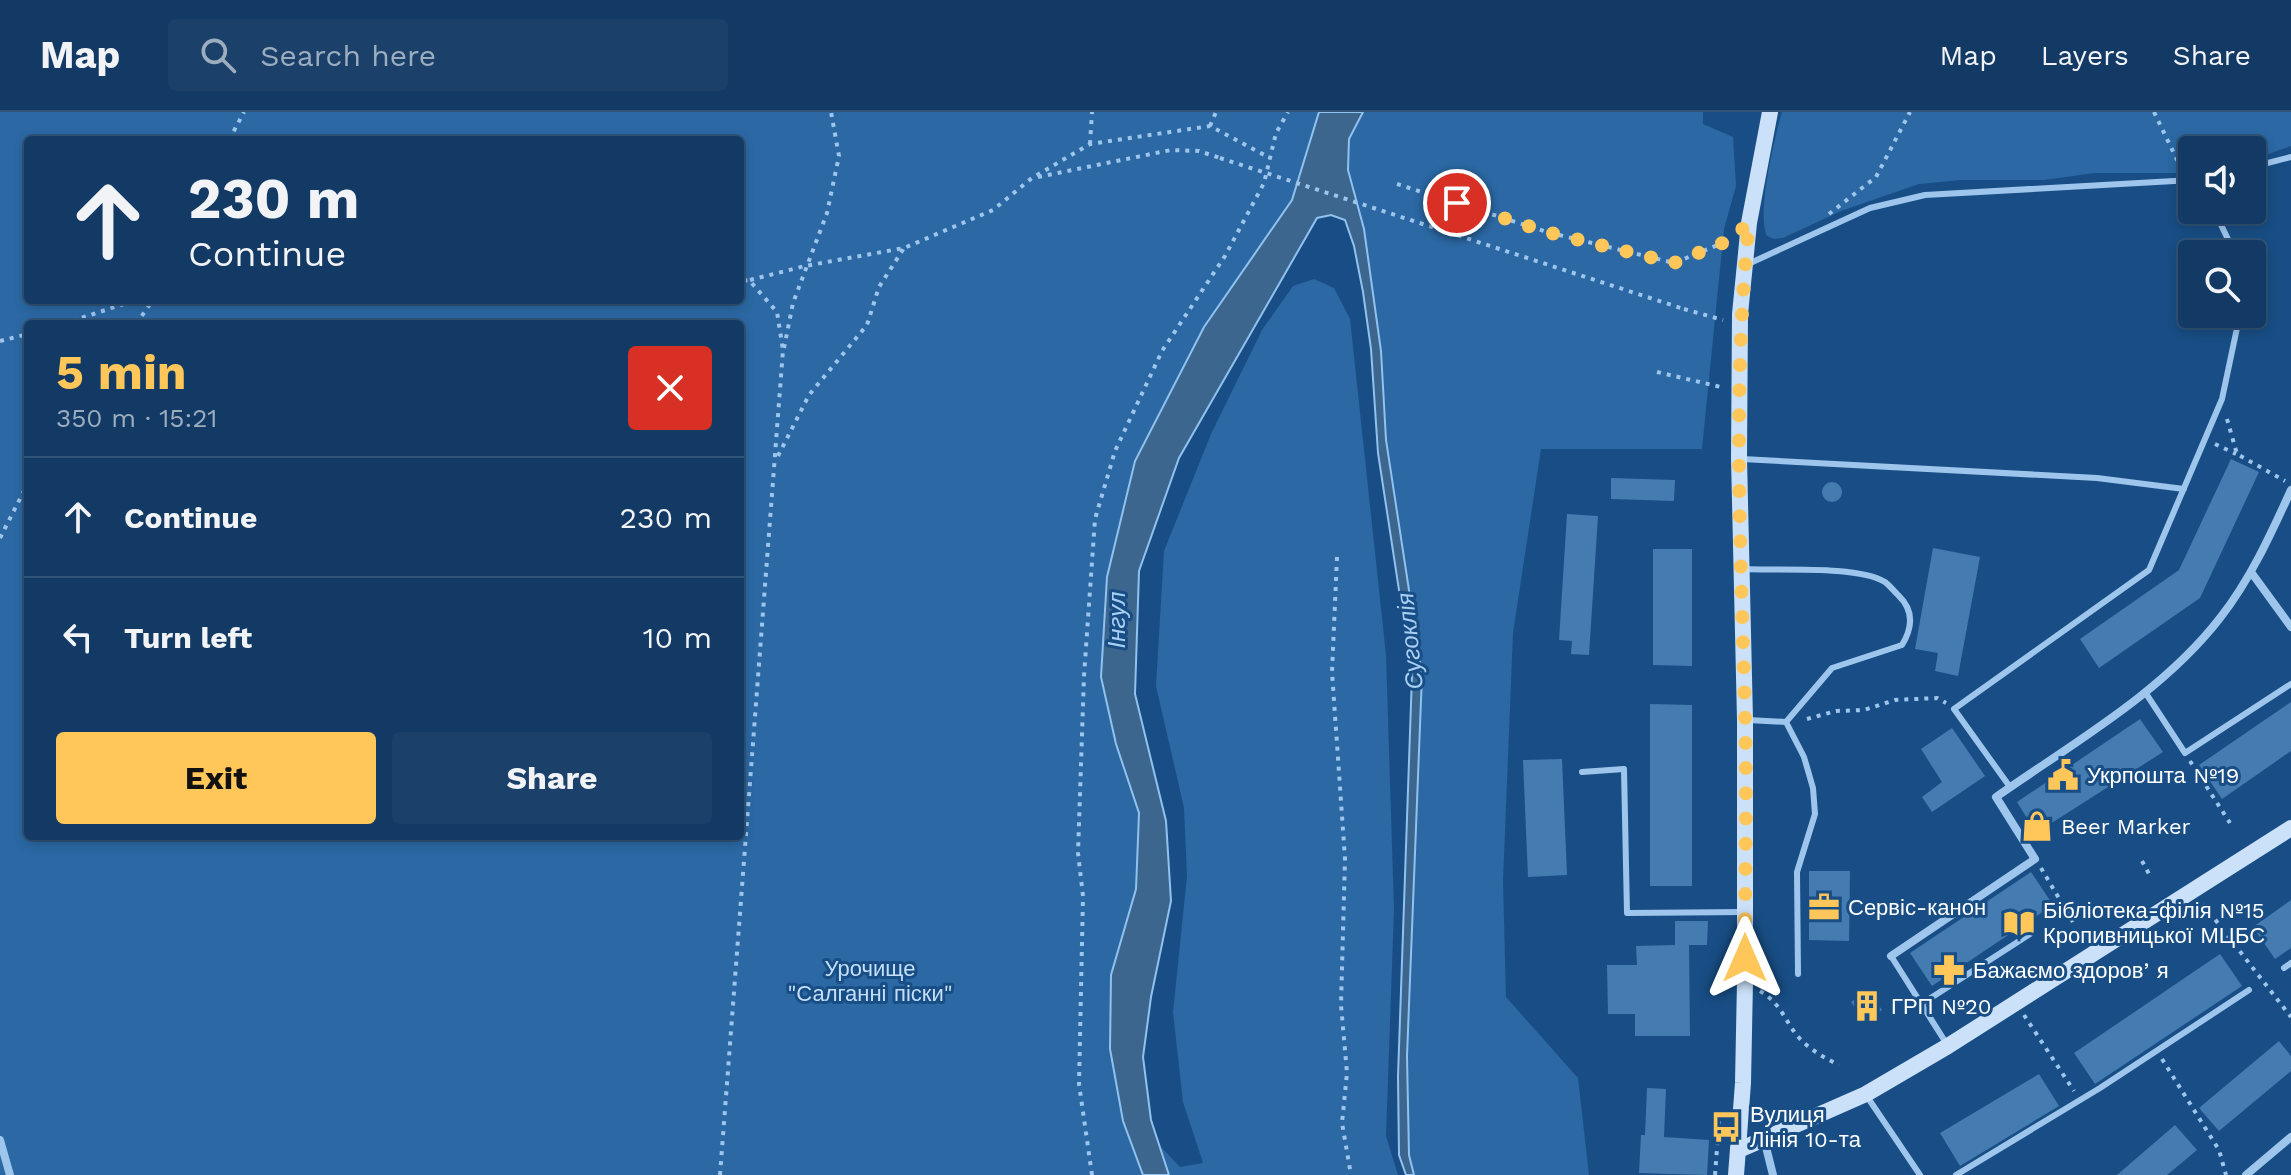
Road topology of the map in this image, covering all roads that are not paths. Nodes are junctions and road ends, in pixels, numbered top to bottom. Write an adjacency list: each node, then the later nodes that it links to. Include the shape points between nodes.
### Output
1 (1770, 112): 5 (street)
2 (2291, 157): 3 (lane)
3 (2266, 163)
4 (2178, 183): 5 (lane, via 1925,195 1870,208)
5 (1744, 265): 7 (street)
6 (2237, 328): 8 (lane, via 2222,399)
7 (1739, 458): 8 (lane, via 2097,478); 10 (street)
8 (2184, 489): 18 (lane, via 2149,570 1954,709)
9 (2291, 490): 11 (street)
10 (1741, 569): 15 (street); 16 (lane, via 1852,572 1884,581 1905,601 1911,615 1902,645 1832,668)
11 (2251, 572): 12 (street); 14 (street, via 2219,620)
12 (2291, 627)
13 (2291, 684): 14 (lane, via 2185,753)
14 (2145, 692): 18 (street)
15 (1745, 720): 16 (lane); 20 (street)
16 (1786, 722): 25 (lane, via 1804,757 1815,814 1797,872)
17 (1582, 772): 20 (lane, via 1624,769 1627,913)
18 (2010, 787): 22 (street, via 1996,797 2035,859)
19 (2291, 828): 28 (street)
20 (1745, 912): 33 (street)
21 (2030, 934): 27 (lane)
22 (1891, 956): 27 (lane)
23 (2291, 963): 24 (lane)
24 (2284, 968)
25 (1798, 974)
26 (2249, 990): 38 (lane)
27 (1923, 1003): 28 (lane)
28 (1948, 1046): 29 (street)
29 (1866, 1094): 31 (street); 37 (lane)
30 (2291, 1137): 39 (street)
31 (1764, 1139): 33 (street); 36 (street)
32 (0, 1140): 34 (street)
33 (1739, 1150): 35 (street)
34 (10, 1175)
35 (1736, 1175)
36 (1773, 1175)
37 (1920, 1175)
38 (1956, 1175)
39 (2246, 1175)

